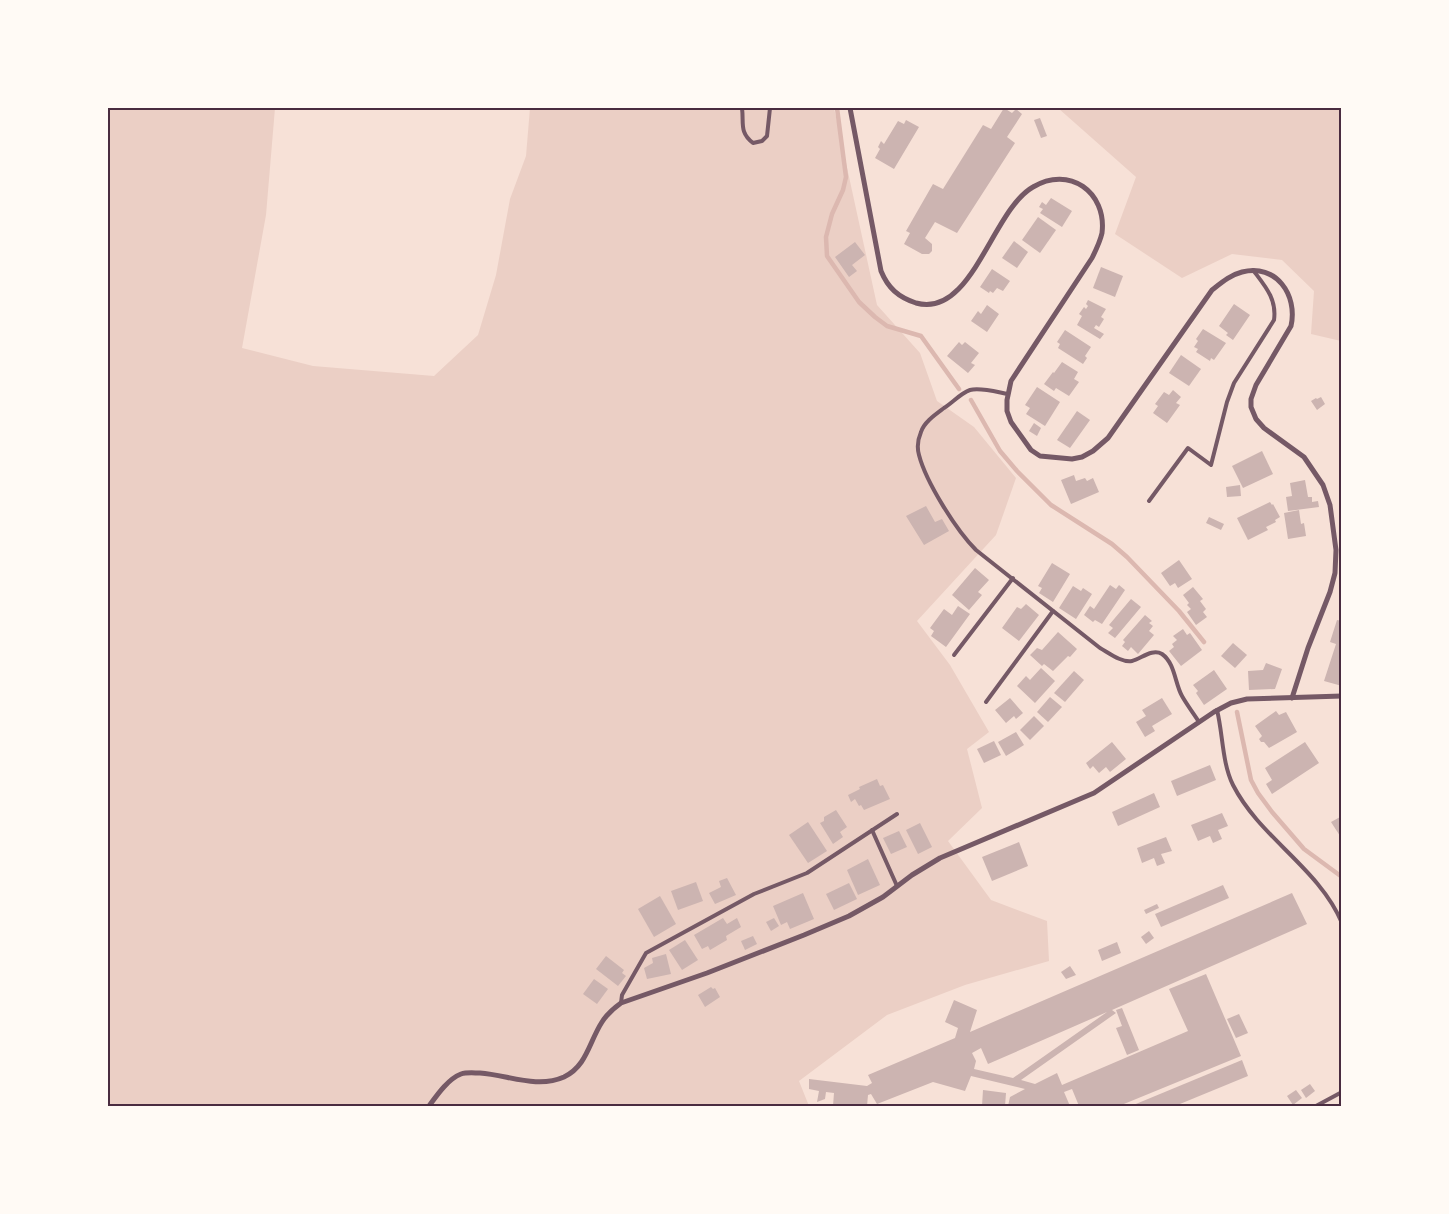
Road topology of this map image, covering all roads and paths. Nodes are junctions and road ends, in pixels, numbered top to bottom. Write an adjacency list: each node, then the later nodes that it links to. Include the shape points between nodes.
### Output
1 (742, 108): 2 (lane, via 742,128 746,138 762,142 767,136)
2 (770, 108)
3 (850, 108): 5 (street, via 881,271 886,283 905,299 931,304 953,296 1015,203 1032,187 1055,180 1073,180 1093,195 1101,211 1100,242 1011,381)
4 (1253, 270): 5 (street, via 1233,275 1212,290 1108,438 1087,454 1072,459 1049,458 1031,450 1011,422); 6 (lane, via 1267,289 1276,311 1274,320 1234,383 1211,465 1188,448); 11 (street, via 1270,275 1282,284 1289,293 1293,318 1286,337 1256,385 1251,408 1264,428 1304,457 1324,485 1336,550 1330,592)
5 (1008, 394): 7 (lane, via 981,390 963,394 925,424 918,453 932,486 964,539)
6 (1150, 501)
7 (1012, 578): 8 (lane); 9 (lane)
8 (1053, 611): 12 (lane); 14 (lane, via 1117,658 1132,661 1145,654 1161,654)
9 (954, 655)
10 (1342, 696): 11 (street)
11 (1292, 698): 13 (street, via 1247,699)
12 (986, 702)
13 (1217, 710): 14 (street); 18 (lane, via 1230,779 1240,797 1265,830 1312,878)
14 (1199, 722): 17 (street, via 1094,794 940,858)
15 (897, 814): 16 (lane)
16 (872, 830): 17 (lane); 19 (lane, via 806,872 754,894 646,953 622,995)
17 (897, 886): 19 (street, via 849,916 707,973)
18 (1342, 923)
19 (621, 1003): 21 (street, via 602,1022 586,1056 574,1072 548,1082 491,1074 461,1074)
20 (1342, 1092): 22 (lane)
21 (429, 1106)
22 (1316, 1106)

